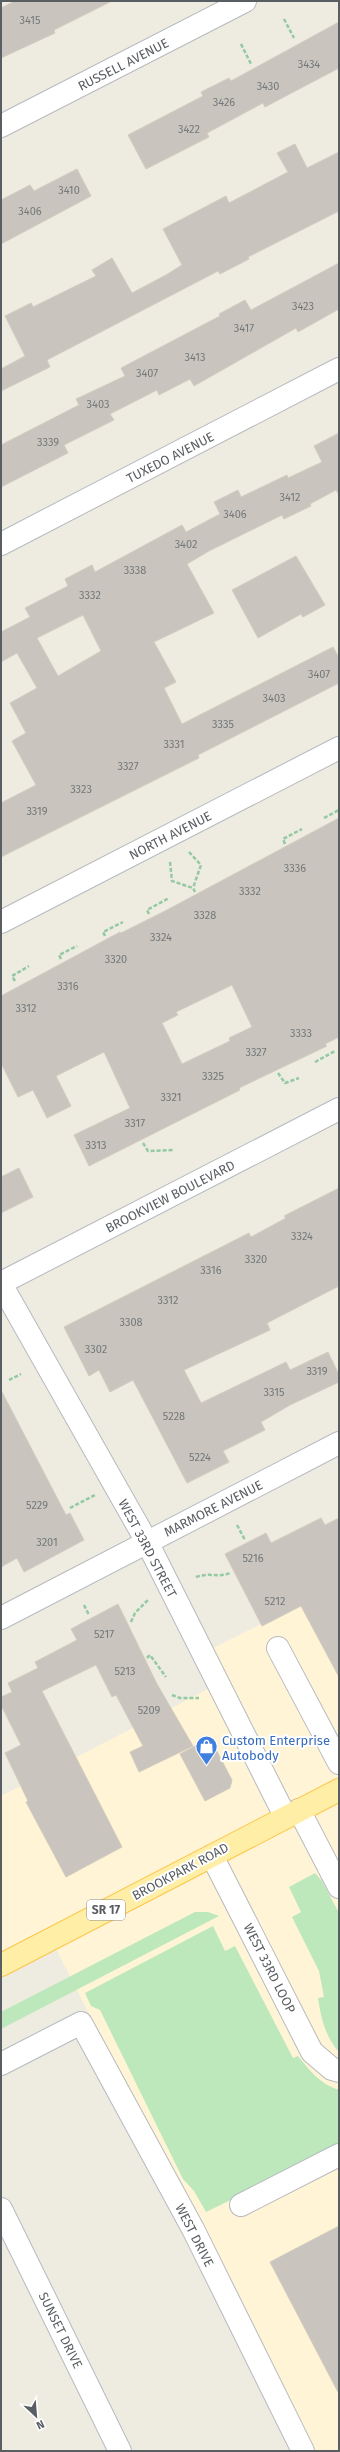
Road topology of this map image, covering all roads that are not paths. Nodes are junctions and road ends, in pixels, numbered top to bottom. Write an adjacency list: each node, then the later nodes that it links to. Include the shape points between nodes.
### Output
1 (245, 1): 2 (street, RUSSELL AVENUE)
2 (1, 126)
3 (339, 369): 4 (street, TUXEDO AVENUE)
4 (1, 544)
5 (339, 748): 6 (street, NORTH AVENUE)
6 (1, 922)
7 (339, 1109): 8 (street, BROOKVIEW BOULEVARD)
8 (1, 1284): 10 (street, WEST 33RD STREET)
9 (339, 1444): 10 (street, MARMORE AVENUE)
10 (147, 1542): 11 (street, MARMORE AVENUE); 15 (street, WEST 33RD STREET)
11 (1, 1618)
12 (278, 1648): 13 (street)
13 (339, 1763)
14 (339, 1790): 15 (main road, BROOKPARK ROAD / SR 17)
15 (292, 1813): 16 (main road, BROOKPARK ROAD / SR 17); 17 (street)
16 (212, 1856): 18 (main road, BROOKPARK ROAD / SR 17); 20 (street, WEST 33RD LOOP, via 312,2052 332,2069)
17 (339, 1888)
18 (1, 1965)
19 (1, 2064): 25 (street, WEST DRIVE, via 81,2023 192,2229)
20 (339, 2071)
21 (339, 2155): 22 (street)
22 (240, 2205)
23 (1, 2210): 24 (street, SUNSET DRIVE)
24 (120, 2451)
25 (303, 2451)

